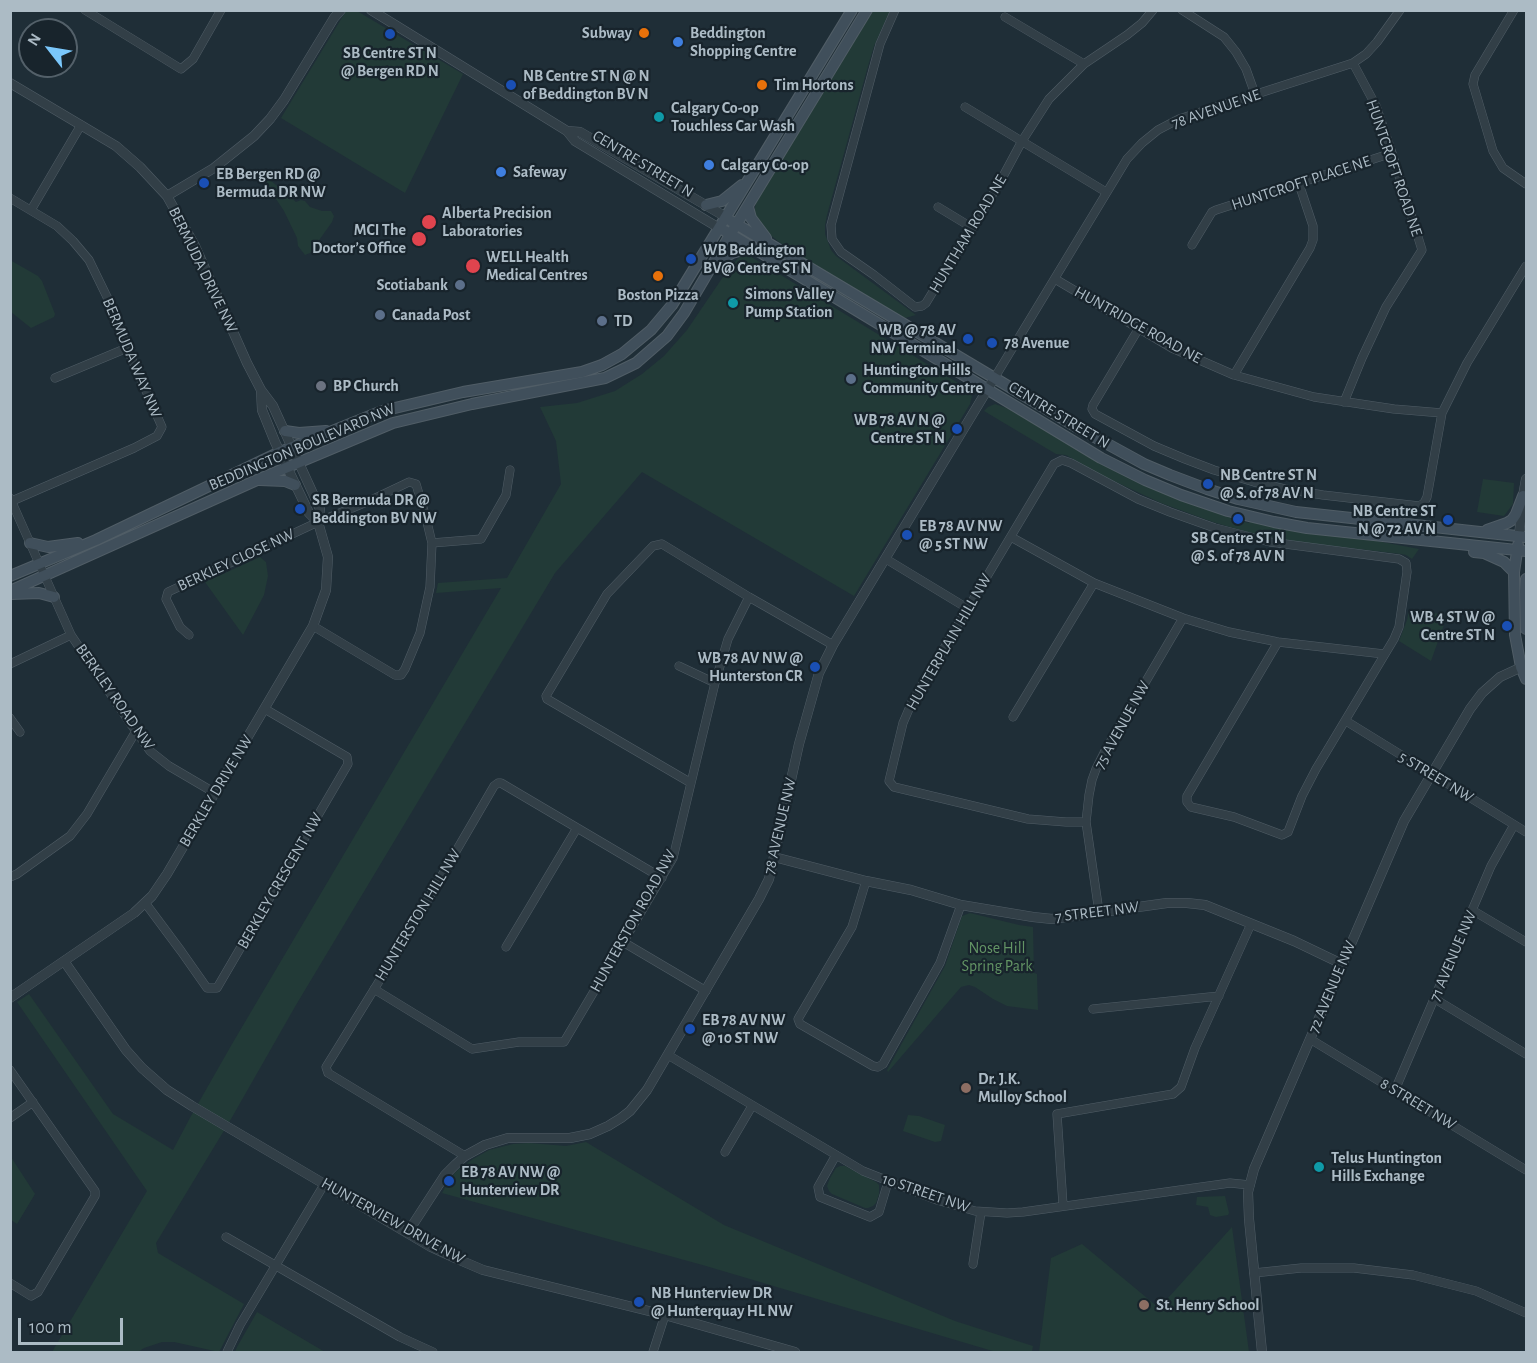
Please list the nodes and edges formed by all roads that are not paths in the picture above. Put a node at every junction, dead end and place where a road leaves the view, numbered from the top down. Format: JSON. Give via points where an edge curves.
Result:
{"nodes":[{"id":1,"x":85,"y":10,"type":"edge"},
{"id":2,"x":105,"y":10,"type":"edge"},
{"id":3,"x":221,"y":10,"type":"edge"},
{"id":4,"x":371,"y":10,"type":"edge"},
{"id":5,"x":852,"y":10,"type":"edge"},
{"id":6,"x":867,"y":10,"type":"edge"},
{"id":7,"x":895,"y":10,"type":"edge"},
{"id":8,"x":1153,"y":10,"type":"edge"},
{"id":9,"x":1182,"y":10,"type":"edge"},
{"id":10,"x":1400,"y":10,"type":"edge"},
{"id":11,"x":1514,"y":10,"type":"edge"},
{"id":12,"x":337,"y":13,"type":"edge"},
{"id":13,"x":1005,"y":17,"type":"dead end"},
{"id":14,"x":99,"y":19,"type":"junction"},
{"id":15,"x":1353,"y":63,"type":"junction"},
{"id":16,"x":1083,"y":64,"type":"junction"},
{"id":17,"x":10,"y":83,"type":"edge"},
{"id":18,"x":1255,"y":94,"type":"junction"},
{"id":19,"x":965,"y":107,"type":"dead end"},
{"id":20,"x":81,"y":125,"type":"junction"},
{"id":21,"x":567,"y":131,"type":"junction"},
{"id":22,"x":1022,"y":141,"type":"junction"},
{"id":23,"x":1392,"y":153,"type":"junction"},
{"id":24,"x":753,"y":174,"type":"junction"},
{"id":25,"x":1299,"y":184,"type":"junction"},
{"id":26,"x":1527,"y":184,"type":"edge"},
{"id":27,"x":1106,"y":192,"type":"junction"},
{"id":28,"x":167,"y":195,"type":"junction"},
{"id":29,"x":10,"y":198,"type":"edge"},
{"id":30,"x":706,"y":205,"type":"junction"},
{"id":31,"x":748,"y":207,"type":"junction"},
{"id":32,"x":938,"y":207,"type":"dead end"},
{"id":33,"x":31,"y":210,"type":"junction"},
{"id":34,"x":723,"y":222,"type":"junction"},
{"id":35,"x":737,"y":224,"type":"junction"},
{"id":36,"x":971,"y":227,"type":"junction"},
{"id":37,"x":730,"y":235,"type":"junction"},
{"id":38,"x":771,"y":245,"type":"junction"},
{"id":39,"x":1192,"y":245,"type":"dead end"},
{"id":40,"x":750,"y":248,"type":"junction"},
{"id":41,"x":712,"y":265,"type":"junction"},
{"id":42,"x":1527,"y":266,"type":"edge"},
{"id":43,"x":1055,"y":279,"type":"junction"},
{"id":44,"x":1523,"y":279,"type":"edge"},
{"id":45,"x":1139,"y":328,"type":"junction"},
{"id":46,"x":127,"y":348,"type":"junction"},
{"id":47,"x":1234,"y":375,"type":"junction"},
{"id":48,"x":995,"y":377,"type":"junction"},
{"id":49,"x":55,"y":378,"type":"dead end"},
{"id":50,"x":987,"y":389,"type":"junction"},
{"id":51,"x":261,"y":390,"type":"junction"},
{"id":52,"x":1344,"y":402,"type":"junction"},
{"id":53,"x":1442,"y":413,"type":"junction"},
{"id":54,"x":285,"y":431,"type":"junction"},
{"id":55,"x":332,"y":431,"type":"junction"},
{"id":56,"x":292,"y":447,"type":"junction"},
{"id":57,"x":280,"y":452,"type":"junction"},
{"id":58,"x":298,"y":462,"type":"junction"},
{"id":59,"x":287,"y":467,"type":"junction"},
{"id":60,"x":510,"y":470,"type":"dead end"},
{"id":61,"x":1527,"y":479,"type":"edge"},
{"id":62,"x":257,"y":480,"type":"junction"},
{"id":63,"x":295,"y":485,"type":"junction"},
{"id":64,"x":1523,"y":496,"type":"junction"},
{"id":65,"x":11,"y":500,"type":"edge"},
{"id":66,"x":318,"y":522,"type":"junction"},
{"id":67,"x":1483,"y":532,"type":"junction"},
{"id":68,"x":1011,"y":537,"type":"junction"},
{"id":69,"x":1523,"y":537,"type":"edge"},
{"id":70,"x":96,"y":540,"type":"junction"},
{"id":71,"x":1421,"y":541,"type":"junction"},
{"id":72,"x":30,"y":543,"type":"junction"},
{"id":73,"x":432,"y":543,"type":"junction"},
{"id":74,"x":1522,"y":551,"type":"edge"},
{"id":75,"x":886,"y":559,"type":"junction"},
{"id":76,"x":39,"y":563,"type":"junction"},
{"id":77,"x":1514,"y":572,"type":"junction"},
{"id":78,"x":10,"y":576,"type":"edge"},
{"id":79,"x":44,"y":576,"type":"junction"},
{"id":80,"x":1527,"y":579,"type":"edge"},
{"id":81,"x":1094,"y":583,"type":"junction"},
{"id":82,"x":1526,"y":590,"type":"edge"},
{"id":83,"x":10,"y":593,"type":"edge"},
{"id":84,"x":54,"y":597,"type":"junction"},
{"id":85,"x":749,"y":597,"type":"junction"},
{"id":86,"x":968,"y":608,"type":"junction"},
{"id":87,"x":1183,"y":618,"type":"junction"},
{"id":88,"x":313,"y":626,"type":"junction"},
{"id":89,"x":1527,"y":629,"type":"edge"},
{"id":90,"x":71,"y":635,"type":"junction"},
{"id":91,"x":189,"y":635,"type":"dead end"},
{"id":92,"x":1278,"y":642,"type":"junction"},
{"id":93,"x":833,"y":645,"type":"junction"},
{"id":94,"x":1384,"y":654,"type":"junction"},
{"id":95,"x":10,"y":664,"type":"edge"},
{"id":96,"x":679,"y":666,"type":"dead end"},
{"id":97,"x":1524,"y":666,"type":"edge"},
{"id":98,"x":1527,"y":679,"type":"edge"},
{"id":99,"x":715,"y":683,"type":"junction"},
{"id":100,"x":265,"y":709,"type":"junction"},
{"id":101,"x":1013,"y":717,"type":"dead end"},
{"id":102,"x":10,"y":718,"type":"edge"},
{"id":103,"x":1346,"y":721,"type":"junction"},
{"id":104,"x":136,"y":731,"type":"junction"},
{"id":105,"x":21,"y":732,"type":"dead end"},
{"id":106,"x":1431,"y":774,"type":"junction"},
{"id":107,"x":691,"y":783,"type":"junction"},
{"id":108,"x":215,"y":793,"type":"junction"},
{"id":109,"x":1086,"y":822,"type":"junction"},
{"id":110,"x":1514,"y":825,"type":"junction"},
{"id":111,"x":578,"y":828,"type":"junction"},
{"id":112,"x":1527,"y":832,"type":"edge"},
{"id":113,"x":774,"y":857,"type":"junction"},
{"id":114,"x":10,"y":877,"type":"edge"},
{"id":115,"x":662,"y":878,"type":"junction"},
{"id":116,"x":866,"y":881,"type":"junction"},
{"id":117,"x":146,"y":904,"type":"junction"},
{"id":118,"x":961,"y":905,"type":"junction"},
{"id":119,"x":1472,"y":910,"type":"junction"},
{"id":120,"x":1099,"y":912,"type":"junction"},
{"id":121,"x":1251,"y":924,"type":"junction"},
{"id":122,"x":623,"y":942,"type":"junction"},
{"id":123,"x":1527,"y":942,"type":"edge"},
{"id":124,"x":506,"y":947,"type":"dead end"},
{"id":125,"x":64,"y":961,"type":"junction"},
{"id":126,"x":1342,"y":964,"type":"junction"},
{"id":127,"x":374,"y":990,"type":"junction"},
{"id":128,"x":706,"y":991,"type":"junction"},
{"id":129,"x":1219,"y":996,"type":"junction"},
{"id":130,"x":10,"y":998,"type":"edge"},
{"id":131,"x":1435,"y":999,"type":"junction"},
{"id":132,"x":1093,"y":1009,"type":"dead end"},
{"id":133,"x":1310,"y":1039,"type":"junction"},
{"id":134,"x":1527,"y":1054,"type":"edge"},
{"id":135,"x":668,"y":1055,"type":"junction"},
{"id":136,"x":10,"y":1070,"type":"edge"},
{"id":137,"x":1395,"y":1090,"type":"junction"},
{"id":138,"x":33,"y":1102,"type":"junction"},
{"id":139,"x":752,"y":1106,"type":"junction"},
{"id":140,"x":10,"y":1118,"type":"edge"},
{"id":141,"x":725,"y":1152,"type":"dead end"},
{"id":142,"x":836,"y":1155,"type":"junction"},
{"id":143,"x":465,"y":1156,"type":"junction"},
{"id":144,"x":1527,"y":1170,"type":"edge"},
{"id":145,"x":888,"y":1182,"type":"junction"},
{"id":146,"x":325,"y":1183,"type":"junction"},
{"id":147,"x":1250,"y":1185,"type":"junction"},
{"id":148,"x":1063,"y":1205,"type":"junction"},
{"id":149,"x":981,"y":1212,"type":"junction"},
{"id":150,"x":408,"y":1232,"type":"junction"},
{"id":151,"x":226,"y":1237,"type":"dead end"},
{"id":152,"x":973,"y":1264,"type":"dead end"},
{"id":153,"x":276,"y":1265,"type":"junction"},
{"id":154,"x":1254,"y":1273,"type":"junction"},
{"id":155,"x":10,"y":1283,"type":"edge"},
{"id":156,"x":1527,"y":1313,"type":"edge"},
{"id":157,"x":665,"y":1315,"type":"junction"},
{"id":158,"x":227,"y":1353,"type":"edge"},
{"id":159,"x":433,"y":1353,"type":"edge"},
{"id":160,"x":653,"y":1353,"type":"edge"},
{"id":161,"x":795,"y":1353,"type":"edge"},
{"id":162,"x":1262,"y":1353,"type":"edge"}],
"edges":[{"from":1,"to":14,"type":"street"},
{"from":2,"to":14,"type":"street"},
{"from":3,"to":14,"type":"street","via":[[193,58],[181,69]]},
{"from":4,"to":21,"type":"street","name":"CENTRE STREET N"},
{"from":5,"to":24,"type":"main road","name":"BEDDINGTON BOULEVARD NW"},
{"from":6,"to":31,"type":"main road","name":"BEDDINGTON BOULEVARD NW"},
{"from":7,"to":36,"type":"street","name":"HUNTHAM ROAD NE","via":[[880,44],[831,225],[832,239],[840,252],[915,307],[926,303]]},
{"from":8,"to":16,"type":"street","name":"HUNTHAM ROAD NE","via":[[1127,35]]},
{"from":9,"to":18,"type":"street","via":[[1230,44],[1246,69]]},
{"from":10,"to":15,"type":"street","name":"78 AVENUE NE","via":[[1377,42]]},
{"from":11,"to":26,"type":"street","via":[[1473,84],[1493,150],[1503,168]]},
{"from":12,"to":28,"type":"street","via":[[270,119],[214,168]]},
{"from":13,"to":16,"type":"street"},
{"from":15,"to":18,"type":"street","name":"78 AVENUE NE"},
{"from":15,"to":23,"type":"street","name":"HUNTCROFT ROAD NE","via":[[1376,106]]},
{"from":16,"to":22,"type":"street","name":"HUNTHAM ROAD NE","via":[[1049,99]]},
{"from":17,"to":20,"type":"street","name":"BERMUDA DRIVE NW"},
{"from":18,"to":27,"type":"street","name":"78 AVENUE NE","via":[[1179,119],[1158,130],[1127,159]]},
{"from":19,"to":22,"type":"street"},
{"from":20,"to":28,"type":"street","name":"BERMUDA DRIVE NW","via":[[116,146]]},
{"from":20,"to":33,"type":"street"},
{"from":21,"to":30,"type":"street","name":"CENTRE STREET N","via":[[580,132]]},
{"from":21,"to":34,"type":"street","name":"CENTRE STREET N","via":[[575,141]]},
{"from":22,"to":27,"type":"street"},
{"from":22,"to":36,"type":"street","name":"HUNTHAM ROAD NE"},
{"from":23,"to":25,"type":"street","name":"HUNTCROFT PLACE NE"},
{"from":23,"to":52,"type":"street","name":"HUNTCROFT ROAD NE","via":[[1422,250],[1386,307]]},
{"from":24,"to":30,"type":"main road","via":[[728,197]]},
{"from":24,"to":34,"type":"main road","name":"BEDDINGTON BOULEVARD NW"},
{"from":25,"to":39,"type":"street","name":"HUNTCROFT PLACE NE","via":[[1212,212]]},
{"from":25,"to":47,"type":"street","via":[[1313,226],[1313,240]]},
{"from":27,"to":43,"type":"street","name":"78 AVENUE NE"},
{"from":28,"to":51,"type":"street","name":"BERMUDA DRIVE NW","via":[[195,246]]},
{"from":29,"to":33,"type":"street","name":"BERMUDA WAY NW"},
{"from":30,"to":34,"type":"street","name":"CENTRE STREET N"},
{"from":31,"to":35,"type":"main road","name":"BEDDINGTON BOULEVARD NW"},
{"from":31,"to":38,"type":"main road","via":[[751,218]]},
{"from":32,"to":36,"type":"street"},
{"from":33,"to":46,"type":"street","name":"BERMUDA WAY NW","via":[[57,226],[89,260]]},
{"from":34,"to":35,"type":"main road","name":"CENTRE STREET N"},
{"from":34,"to":37,"type":"main road","name":"CENTRE STREET N"},
{"from":34,"to":55,"type":"main road","name":"BEDDINGTON BOULEVARD NW","via":[[672,306],[651,330],[602,365],[382,411]]},
{"from":35,"to":37,"type":"main road","name":"BEDDINGTON BOULEVARD NW"},
{"from":35,"to":38,"type":"main road","name":"CENTRE STREET N"},
{"from":37,"to":40,"type":"main road","name":"CENTRE STREET N"},
{"from":37,"to":41,"type":"main road","name":"BEDDINGTON BOULEVARD NW"},
{"from":38,"to":48,"type":"main road","name":"CENTRE STREET N"},
{"from":40,"to":41,"type":"main road"},
{"from":40,"to":50,"type":"main road","name":"CENTRE STREET N"},
{"from":41,"to":58,"type":"main road","name":"BEDDINGTON BOULEVARD NW","via":[[667,336],[636,363],[605,378],[393,423]]},
{"from":42,"to":44,"type":"street"},
{"from":43,"to":45,"type":"street","name":"HUNTRIDGE ROAD NE"},
{"from":43,"to":48,"type":"street","name":"78 AVENUE NE"},
{"from":44,"to":53,"type":"street","via":[[1467,363]]},
{"from":45,"to":47,"type":"street","name":"HUNTRIDGE ROAD NE","via":[[1172,348]]},
{"from":45,"to":53,"type":"street","via":[[1093,405],[1093,412],[1164,450],[1254,482],[1419,506],[1426,496]]},
{"from":46,"to":49,"type":"street"},
{"from":46,"to":65,"type":"street","name":"BERMUDA WAY NW","via":[[162,427],[157,436]]},
{"from":47,"to":52,"type":"street","name":"HUNTRIDGE ROAD NE"},
{"from":48,"to":50,"type":"street","name":"78 AVENUE NW"},
{"from":48,"to":67,"type":"main road","name":"CENTRE STREET N","via":[[1144,464],[1207,489],[1296,512]]},
{"from":50,"to":71,"type":"main road","name":"CENTRE STREET N","via":[[1101,458],[1207,505],[1296,526]]},
{"from":50,"to":75,"type":"street","name":"78 AVENUE NW"},
{"from":51,"to":54,"type":"street","name":"BERMUDA DRIVE NW"},
{"from":51,"to":57,"type":"street","name":"BERMUDA DRIVE NW","via":[[262,410]]},
{"from":52,"to":53,"type":"street","name":"HUNTRIDGE ROAD NE"},
{"from":54,"to":55,"type":"main road"},
{"from":54,"to":56,"type":"street","name":"BERMUDA DRIVE NW"},
{"from":55,"to":56,"type":"main road","name":"BEDDINGTON BOULEVARD NW"},
{"from":56,"to":57,"type":"main road","name":"BEDDINGTON BOULEVARD NW"},
{"from":56,"to":58,"type":"street","name":"BERKLEY DRIVE NW"},
{"from":57,"to":59,"type":"street","name":"BERKLEY DRIVE NW"},
{"from":57,"to":70,"type":"main road","name":"BEDDINGTON BOULEVARD NW"},
{"from":58,"to":59,"type":"main road","name":"BEDDINGTON BOULEVARD NW"},
{"from":58,"to":66,"type":"street","name":"BERKLEY DRIVE NW","via":[[320,508]]},
{"from":59,"to":62,"type":"main road","name":"BEDDINGTON BOULEVARD NW"},
{"from":59,"to":63,"type":"street","name":"BERKLEY DRIVE NW"},
{"from":60,"to":73,"type":"street","via":[[506,495],[481,539]]},
{"from":61,"to":64,"type":"street"},
{"from":62,"to":63,"type":"main road"},
{"from":62,"to":79,"type":"main road","name":"BEDDINGTON BOULEVARD NW"},
{"from":63,"to":66,"type":"street","name":"BERKLEY DRIVE NW"},
{"from":64,"to":67,"type":"main road","via":[[1512,520]]},
{"from":64,"to":69,"type":"street"},
{"from":65,"to":72,"type":"street","name":"BERKLEY ROAD NW"},
{"from":66,"to":73,"type":"street","name":"BERKLEY CLOSE NW","via":[[409,482],[416,484]]},
{"from":66,"to":88,"type":"street","name":"BERKLEY DRIVE NW","via":[[328,573]]},
{"from":66,"to":91,"type":"street","name":"BERKLEY CLOSE NW","via":[[168,592],[166,599],[180,627]]},
{"from":67,"to":69,"type":"main road","name":"CENTRE STREET N"},
{"from":68,"to":81,"type":"street"},
{"from":68,"to":86,"type":"street","name":"HUNTERPLAIN HILL NW"},
{"from":68,"to":94,"type":"street","name":"HUNTERPLAIN HILL NW","via":[[1054,464],[1062,460],[1138,499],[1215,528],[1270,542],[1399,559],[1407,566],[1399,627]]},
{"from":69,"to":74,"type":"main road"},
{"from":70,"to":72,"type":"main road","via":[[48,547]]},
{"from":70,"to":76,"type":"main road","name":"BEDDINGTON BOULEVARD NW"},
{"from":71,"to":74,"type":"main road","name":"CENTRE STREET N"},
{"from":71,"to":77,"type":"main road","via":[[1434,547],[1493,556]]},
{"from":72,"to":76,"type":"street","name":"BERKLEY ROAD NW"},
{"from":73,"to":88,"type":"street","via":[[430,587],[420,633],[401,675]]},
{"from":74,"to":77,"type":"main road"},
{"from":75,"to":86,"type":"street"},
{"from":75,"to":93,"type":"street","name":"78 AVENUE NW"},
{"from":76,"to":78,"type":"main road","name":"BEDDINGTON BOULEVARD NW"},
{"from":76,"to":79,"type":"street","name":"BERKLEY ROAD NW"},
{"from":77,"to":97,"type":"main road","via":[[1515,635]]},
{"from":79,"to":83,"type":"main road","name":"BEDDINGTON BOULEVARD NW"},
{"from":79,"to":84,"type":"street","name":"BERKLEY ROAD NW"},
{"from":80,"to":82,"type":"main road"},
{"from":81,"to":87,"type":"street"},
{"from":81,"to":101,"type":"street"},
{"from":82,"to":89,"type":"main road"},
{"from":83,"to":84,"type":"main road"},
{"from":84,"to":90,"type":"street","name":"BERKLEY ROAD NW"},
{"from":85,"to":93,"type":"street"},
{"from":85,"to":99,"type":"street","name":"HUNTERSTON ROAD NW","via":[[728,639]]},
{"from":85,"to":107,"type":"street","via":[[662,544],[653,546],[606,594],[546,696]]},
{"from":86,"to":109,"type":"street","name":"HUNTERPLAIN HILL NW","via":[[912,702],[889,781],[894,787],[1028,819]]},
{"from":87,"to":92,"type":"street"},
{"from":87,"to":109,"type":"street","name":"75 AVENUE NW","via":[[1096,769]]},
{"from":88,"to":100,"type":"street","name":"BERKLEY DRIVE NW"},
{"from":90,"to":95,"type":"street"},
{"from":90,"to":104,"type":"street","name":"BERKLEY ROAD NW"},
{"from":92,"to":94,"type":"street"},
{"from":92,"to":103,"type":"street","via":[[1186,796],[1191,807],[1234,817],[1282,835],[1288,832],[1311,778]]},
{"from":93,"to":113,"type":"street","name":"78 AVENUE NW","via":[[819,673],[799,744]]},
{"from":94,"to":103,"type":"street"},
{"from":96,"to":99,"type":"street"},
{"from":97,"to":98,"type":"main road"},
{"from":97,"to":106,"type":"street","name":"72 AVENUE NW","via":[[1482,693]]},
{"from":99,"to":107,"type":"street","name":"HUNTERSTON ROAD NW"},
{"from":100,"to":108,"type":"street","name":"BERKLEY DRIVE NW"},
{"from":100,"to":117,"type":"street","name":"BERKLEY CRESCENT NW","via":[[347,757],[348,764],[217,988],[207,988]]},
{"from":102,"to":105,"type":"street"},
{"from":103,"to":106,"type":"street","name":"5 STREET NW"},
{"from":104,"to":108,"type":"street","name":"BERKLEY ROAD NW","via":[[156,756]]},
{"from":104,"to":114,"type":"street","via":[[75,830]]},
{"from":106,"to":110,"type":"street","name":"5 STREET NW"},
{"from":106,"to":126,"type":"street","name":"72 AVENUE NW","via":[[1404,821]]},
{"from":107,"to":115,"type":"street","name":"HUNTERSTON ROAD NW","via":[[673,858]]},
{"from":108,"to":117,"type":"street","name":"BERKLEY DRIVE NW"},
{"from":109,"to":120,"type":"street","name":"75 AVENUE NW"},
{"from":110,"to":112,"type":"street","name":"5 STREET NW"},
{"from":110,"to":119,"type":"street","name":"71 AVENUE NW"},
{"from":111,"to":115,"type":"street","name":"HUNTERSTON HILL NW"},
{"from":111,"to":124,"type":"street"},
{"from":111,"to":127,"type":"street","name":"HUNTERSTON HILL NW","via":[[501,783],[494,786]]},
{"from":113,"to":116,"type":"street","name":"7 STREET NW"},
{"from":113,"to":128,"type":"street","name":"78 AVENUE NW","via":[[769,879]]},
{"from":115,"to":122,"type":"street","name":"HUNTERSTON ROAD NW"},
{"from":116,"to":118,"type":"street","name":"7 STREET NW"},
{"from":116,"to":118,"type":"street","via":[[852,927],[798,1019],[800,1024],[873,1066],[883,1064],[940,963]]},
{"from":117,"to":125,"type":"street","name":"BERKLEY DRIVE NW"},
{"from":118,"to":120,"type":"street","name":"7 STREET NW","via":[[1052,919]]},
{"from":119,"to":123,"type":"street"},
{"from":119,"to":131,"type":"street","name":"71 AVENUE NW"},
{"from":120,"to":121,"type":"street","name":"7 STREET NW","via":[[1187,903],[1209,906]]},
{"from":121,"to":126,"type":"street","name":"7 STREET NW"},
{"from":121,"to":129,"type":"street"},
{"from":122,"to":127,"type":"street","name":"HUNTERSTON ROAD NW","via":[[564,1042],[519,1042],[472,1049]]},
{"from":122,"to":128,"type":"street"},
{"from":125,"to":130,"type":"street","name":"BERKLEY DRIVE NW"},
{"from":125,"to":146,"type":"street","name":"HUNTERVIEW DRIVE NW","via":[[142,1068],[192,1106]]},
{"from":126,"to":133,"type":"street","name":"72 AVENUE NW"},
{"from":127,"to":143,"type":"street","name":"HUNTERSTON HILL NW","via":[[326,1067],[328,1073]]},
{"from":128,"to":135,"type":"street","name":"78 AVENUE NW"},
{"from":129,"to":132,"type":"street"},
{"from":129,"to":148,"type":"street","via":[[1181,1087],[1173,1094],[1057,1114]]},
{"from":131,"to":134,"type":"street"},
{"from":131,"to":137,"type":"street","name":"71 AVENUE NW"},
{"from":133,"to":137,"type":"street","name":"8 STREET NW"},
{"from":133,"to":147,"type":"street","name":"72 AVENUE NW","via":[[1266,1138]]},
{"from":135,"to":139,"type":"street","name":"10 STREET NW"},
{"from":135,"to":143,"type":"street","name":"78 AVENUE NW","via":[[640,1101],[608,1126],[570,1138],[508,1138]]},
{"from":136,"to":138,"type":"street"},
{"from":137,"to":144,"type":"street","name":"8 STREET NW"},
{"from":138,"to":140,"type":"street"},
{"from":138,"to":155,"type":"street","via":[[95,1196],[38,1292],[31,1296]]},
{"from":139,"to":141,"type":"street"},
{"from":139,"to":142,"type":"street","name":"10 STREET NW"},
{"from":142,"to":145,"type":"street","name":"10 STREET NW"},
{"from":142,"to":145,"type":"street","via":[[818,1187],[820,1197],[870,1217],[879,1212]]},
{"from":143,"to":150,"type":"street","name":"78 AVENUE NW","via":[[445,1175]]},
{"from":145,"to":149,"type":"street","name":"10 STREET NW"},
{"from":146,"to":150,"type":"street","name":"HUNTERVIEW DRIVE NW"},
{"from":146,"to":153,"type":"street"},
{"from":147,"to":148,"type":"street","name":"10 STREET NW","via":[[1230,1183]]},
{"from":147,"to":154,"type":"street","name":"72 AVENUE NW"},
{"from":148,"to":149,"type":"street","name":"10 STREET NW","via":[[1007,1214]]},
{"from":149,"to":152,"type":"street"},
{"from":150,"to":157,"type":"street","name":"HUNTERVIEW DRIVE NW","via":[[483,1270]]},
{"from":151,"to":153,"type":"street"},
{"from":153,"to":158,"type":"street"},
{"from":153,"to":159,"type":"street"},
{"from":154,"to":156,"type":"street","via":[[1354,1268],[1413,1275],[1476,1291]]},
{"from":154,"to":162,"type":"street","name":"72 AVENUE NW"},
{"from":157,"to":160,"type":"street"},
{"from":157,"to":161,"type":"street","name":"HUNTERVIEW DRIVE NW"}]}
